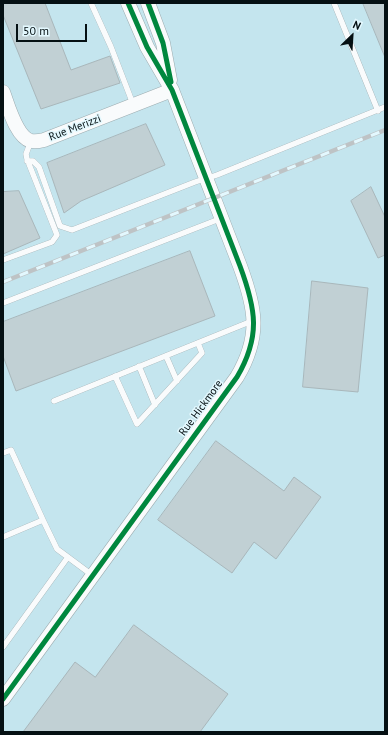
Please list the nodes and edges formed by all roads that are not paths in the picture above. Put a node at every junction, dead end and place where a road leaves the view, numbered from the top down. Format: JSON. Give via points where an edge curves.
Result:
{"nodes":[{"id":1,"x":91,"y":3,"type":"edge"},
{"id":2,"x":128,"y":3,"type":"edge"},
{"id":3,"x":148,"y":3,"type":"edge"},
{"id":4,"x":334,"y":3,"type":"edge"},
{"id":5,"x":172,"y":90,"type":"junction"},
{"id":6,"x":3,"y":92,"type":"edge"},
{"id":7,"x":133,"y":105,"type":"junction"},
{"id":8,"x":385,"y":107,"type":"edge"},
{"id":9,"x":378,"y":111,"type":"junction"},
{"id":10,"x":31,"y":141,"type":"junction"},
{"id":11,"x":27,"y":161,"type":"junction"},
{"id":12,"x":207,"y":178,"type":"junction"},
{"id":13,"x":222,"y":218,"type":"junction"},
{"id":14,"x":3,"y":260,"type":"edge"},
{"id":15,"x":3,"y":303,"type":"edge"},
{"id":16,"x":254,"y":320,"type":"junction"},
{"id":17,"x":198,"y":343,"type":"junction"},
{"id":18,"x":166,"y":356,"type":"junction"},
{"id":19,"x":139,"y":366,"type":"junction"},
{"id":20,"x":115,"y":376,"type":"junction"},
{"id":21,"x":178,"y":381,"type":"junction"},
{"id":22,"x":54,"y":401,"type":"dead end"},
{"id":23,"x":155,"y":405,"type":"junction"},
{"id":24,"x":3,"y":453,"type":"edge"},
{"id":25,"x":43,"y":520,"type":"junction"},
{"id":26,"x":3,"y":537,"type":"edge"},
{"id":27,"x":68,"y":557,"type":"junction"},
{"id":28,"x":92,"y":576,"type":"junction"},
{"id":29,"x":3,"y":647,"type":"edge"},
{"id":30,"x":3,"y":699,"type":"edge"}],
"edges":[{"from":1,"to":7,"type":"lane"},
{"from":2,"to":5,"type":"street","via":[[147,47]]},
{"from":3,"to":5,"type":"street","via":[[163,43]]},
{"from":4,"to":9,"type":"lane"},
{"from":5,"to":7,"type":"street","name":"Rue Merizzi"},
{"from":5,"to":12,"type":"street","name":"Rue Hickmore"},
{"from":6,"to":10,"type":"street","via":[[18,128],[25,138]]},
{"from":7,"to":10,"type":"street","name":"Rue Merizzi","via":[[44,140]]},
{"from":8,"to":9,"type":"lane"},
{"from":9,"to":12,"type":"lane"},
{"from":10,"to":11,"type":"lane","via":[[26,154]]},
{"from":11,"to":12,"type":"lane","via":[[33,160],[39,167],[60,226],[72,230]]},
{"from":11,"to":14,"type":"lane","via":[[57,235],[52,242]]},
{"from":12,"to":13,"type":"street","name":"Rue Hickmore"},
{"from":13,"to":15,"type":"lane"},
{"from":13,"to":16,"type":"street","name":"Rue Hickmore","via":[[250,294]]},
{"from":16,"to":17,"type":"lane"},
{"from":16,"to":28,"type":"street","name":"Rue Hickmore","via":[[250,350],[237,377]]},
{"from":17,"to":18,"type":"lane"},
{"from":17,"to":21,"type":"lane","via":[[202,353]]},
{"from":18,"to":19,"type":"lane"},
{"from":18,"to":21,"type":"lane"},
{"from":19,"to":20,"type":"lane"},
{"from":19,"to":23,"type":"lane"},
{"from":20,"to":22,"type":"lane"},
{"from":20,"to":23,"type":"lane","via":[[136,424]]},
{"from":21,"to":23,"type":"lane"},
{"from":24,"to":25,"type":"lane","via":[[12,450]]},
{"from":25,"to":26,"type":"lane"},
{"from":25,"to":27,"type":"lane","via":[[54,546]]},
{"from":27,"to":28,"type":"lane"},
{"from":27,"to":29,"type":"lane"},
{"from":28,"to":30,"type":"street","name":"Rue Hickmore"}]}
